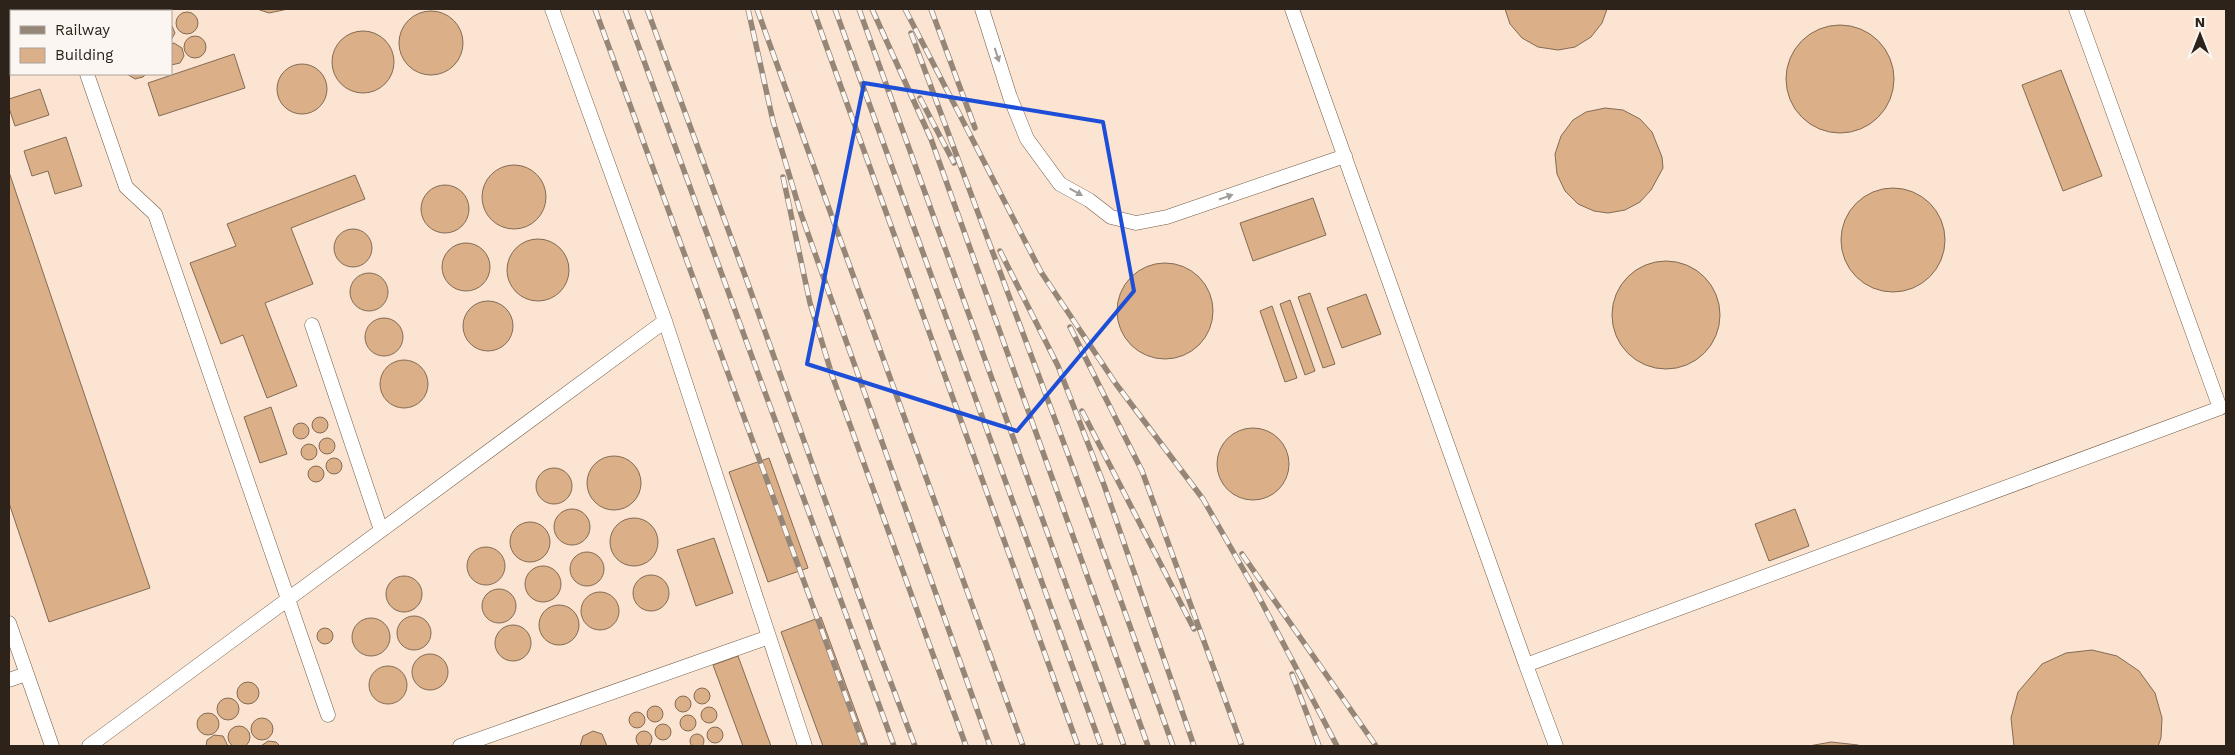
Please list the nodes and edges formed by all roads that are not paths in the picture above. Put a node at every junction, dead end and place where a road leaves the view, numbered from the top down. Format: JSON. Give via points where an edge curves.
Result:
{"nodes":[{"id":1,"x":552,"y":9,"type":"edge"},
{"id":2,"x":982,"y":9,"type":"edge"},
{"id":3,"x":1292,"y":9,"type":"edge"},
{"id":4,"x":2076,"y":9,"type":"edge"},
{"id":5,"x":87,"y":75,"type":"edge"},
{"id":6,"x":1345,"y":156,"type":"junction"},
{"id":7,"x":665,"y":321,"type":"junction"},
{"id":8,"x":312,"y":324,"type":"dead end"},
{"id":9,"x":2224,"y":411,"type":"edge"},
{"id":10,"x":382,"y":530,"type":"junction"},
{"id":11,"x":287,"y":600,"type":"junction"},
{"id":12,"x":9,"y":623,"type":"edge"},
{"id":13,"x":769,"y":637,"type":"junction"},
{"id":14,"x":1526,"y":665,"type":"junction"},
{"id":15,"x":26,"y":674,"type":"junction"},
{"id":16,"x":9,"y":680,"type":"edge"},
{"id":17,"x":328,"y":715,"type":"dead end"},
{"id":18,"x":52,"y":746,"type":"edge"},
{"id":19,"x":89,"y":746,"type":"edge"},
{"id":20,"x":460,"y":746,"type":"edge"},
{"id":21,"x":805,"y":746,"type":"edge"},
{"id":22,"x":1556,"y":746,"type":"edge"}],
"edges":[{"from":1,"to":7,"type":"lane"},
{"from":2,"to":6,"type":"lane","one_way":true,"via":[[1010,98],[1027,139],[1060,184],[1111,217],[1136,223],[1166,217]]},
{"from":3,"to":6,"type":"lane"},
{"from":4,"to":9,"type":"lane"},
{"from":5,"to":11,"type":"lane","via":[[126,188],[155,214]]},
{"from":6,"to":14,"type":"lane"},
{"from":7,"to":10,"type":"lane"},
{"from":7,"to":13,"type":"lane"},
{"from":8,"to":10,"type":"lane"},
{"from":9,"to":14,"type":"lane"},
{"from":10,"to":11,"type":"lane"},
{"from":11,"to":17,"type":"lane"},
{"from":11,"to":19,"type":"lane"},
{"from":12,"to":15,"type":"lane"},
{"from":13,"to":20,"type":"lane"},
{"from":13,"to":21,"type":"lane"},
{"from":14,"to":22,"type":"lane"},
{"from":15,"to":16,"type":"lane"},
{"from":15,"to":18,"type":"lane"}]}
